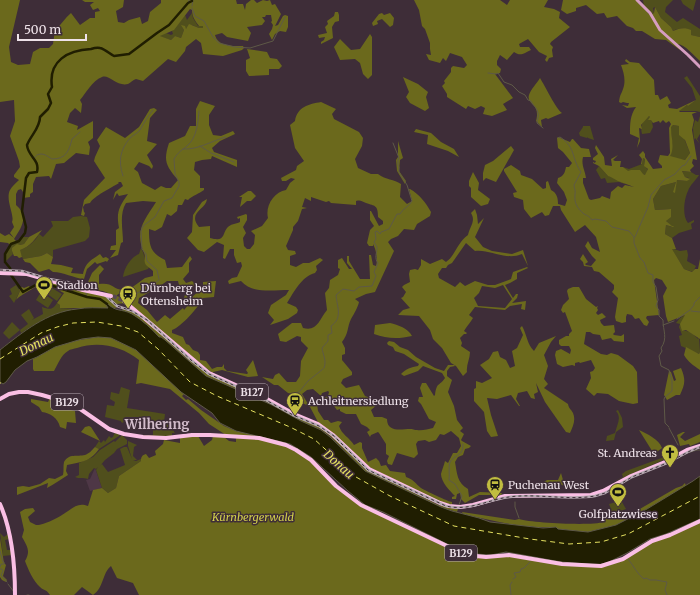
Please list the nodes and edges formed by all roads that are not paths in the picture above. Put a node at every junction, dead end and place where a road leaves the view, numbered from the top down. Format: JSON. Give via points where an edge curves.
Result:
{"nodes":[{"id":1,"x":637,"y":0,"type":"edge"},
{"id":2,"x":700,"y":67,"type":"edge"},
{"id":3,"x":0,"y":273,"type":"edge"},
{"id":4,"x":112,"y":296,"type":"tunnel mouth"},
{"id":5,"x":126,"y":303,"type":"tunnel mouth"},
{"id":6,"x":0,"y":399,"type":"edge"},
{"id":7,"x":700,"y":445,"type":"edge"},
{"id":8,"x":0,"y":504,"type":"edge"},
{"id":9,"x":700,"y":521,"type":"edge"},
{"id":10,"x":14,"y":595,"type":"edge"}],
"edges":[{"from":1,"to":2,"type":"main road","via":[[650,13],[660,30]]},
{"from":3,"to":4,"type":"main road","bridge":true,"via":[[27,274]]},
{"from":5,"to":7,"type":"main road","number":"B127","via":[[209,373],[318,424],[373,471],[449,506],[459,507],[505,496],[590,495],[604,491]]},
{"from":6,"to":9,"type":"main road","number":"B129","via":[[19,392],[42,395],[73,404],[109,429],[124,434],[166,438],[195,435],[258,438],[286,445],[296,450],[361,505],[469,556],[509,555],[562,564],[601,566],[623,559],[652,541]]},
{"from":8,"to":10,"type":"main road","via":[[13,554]]}]}
